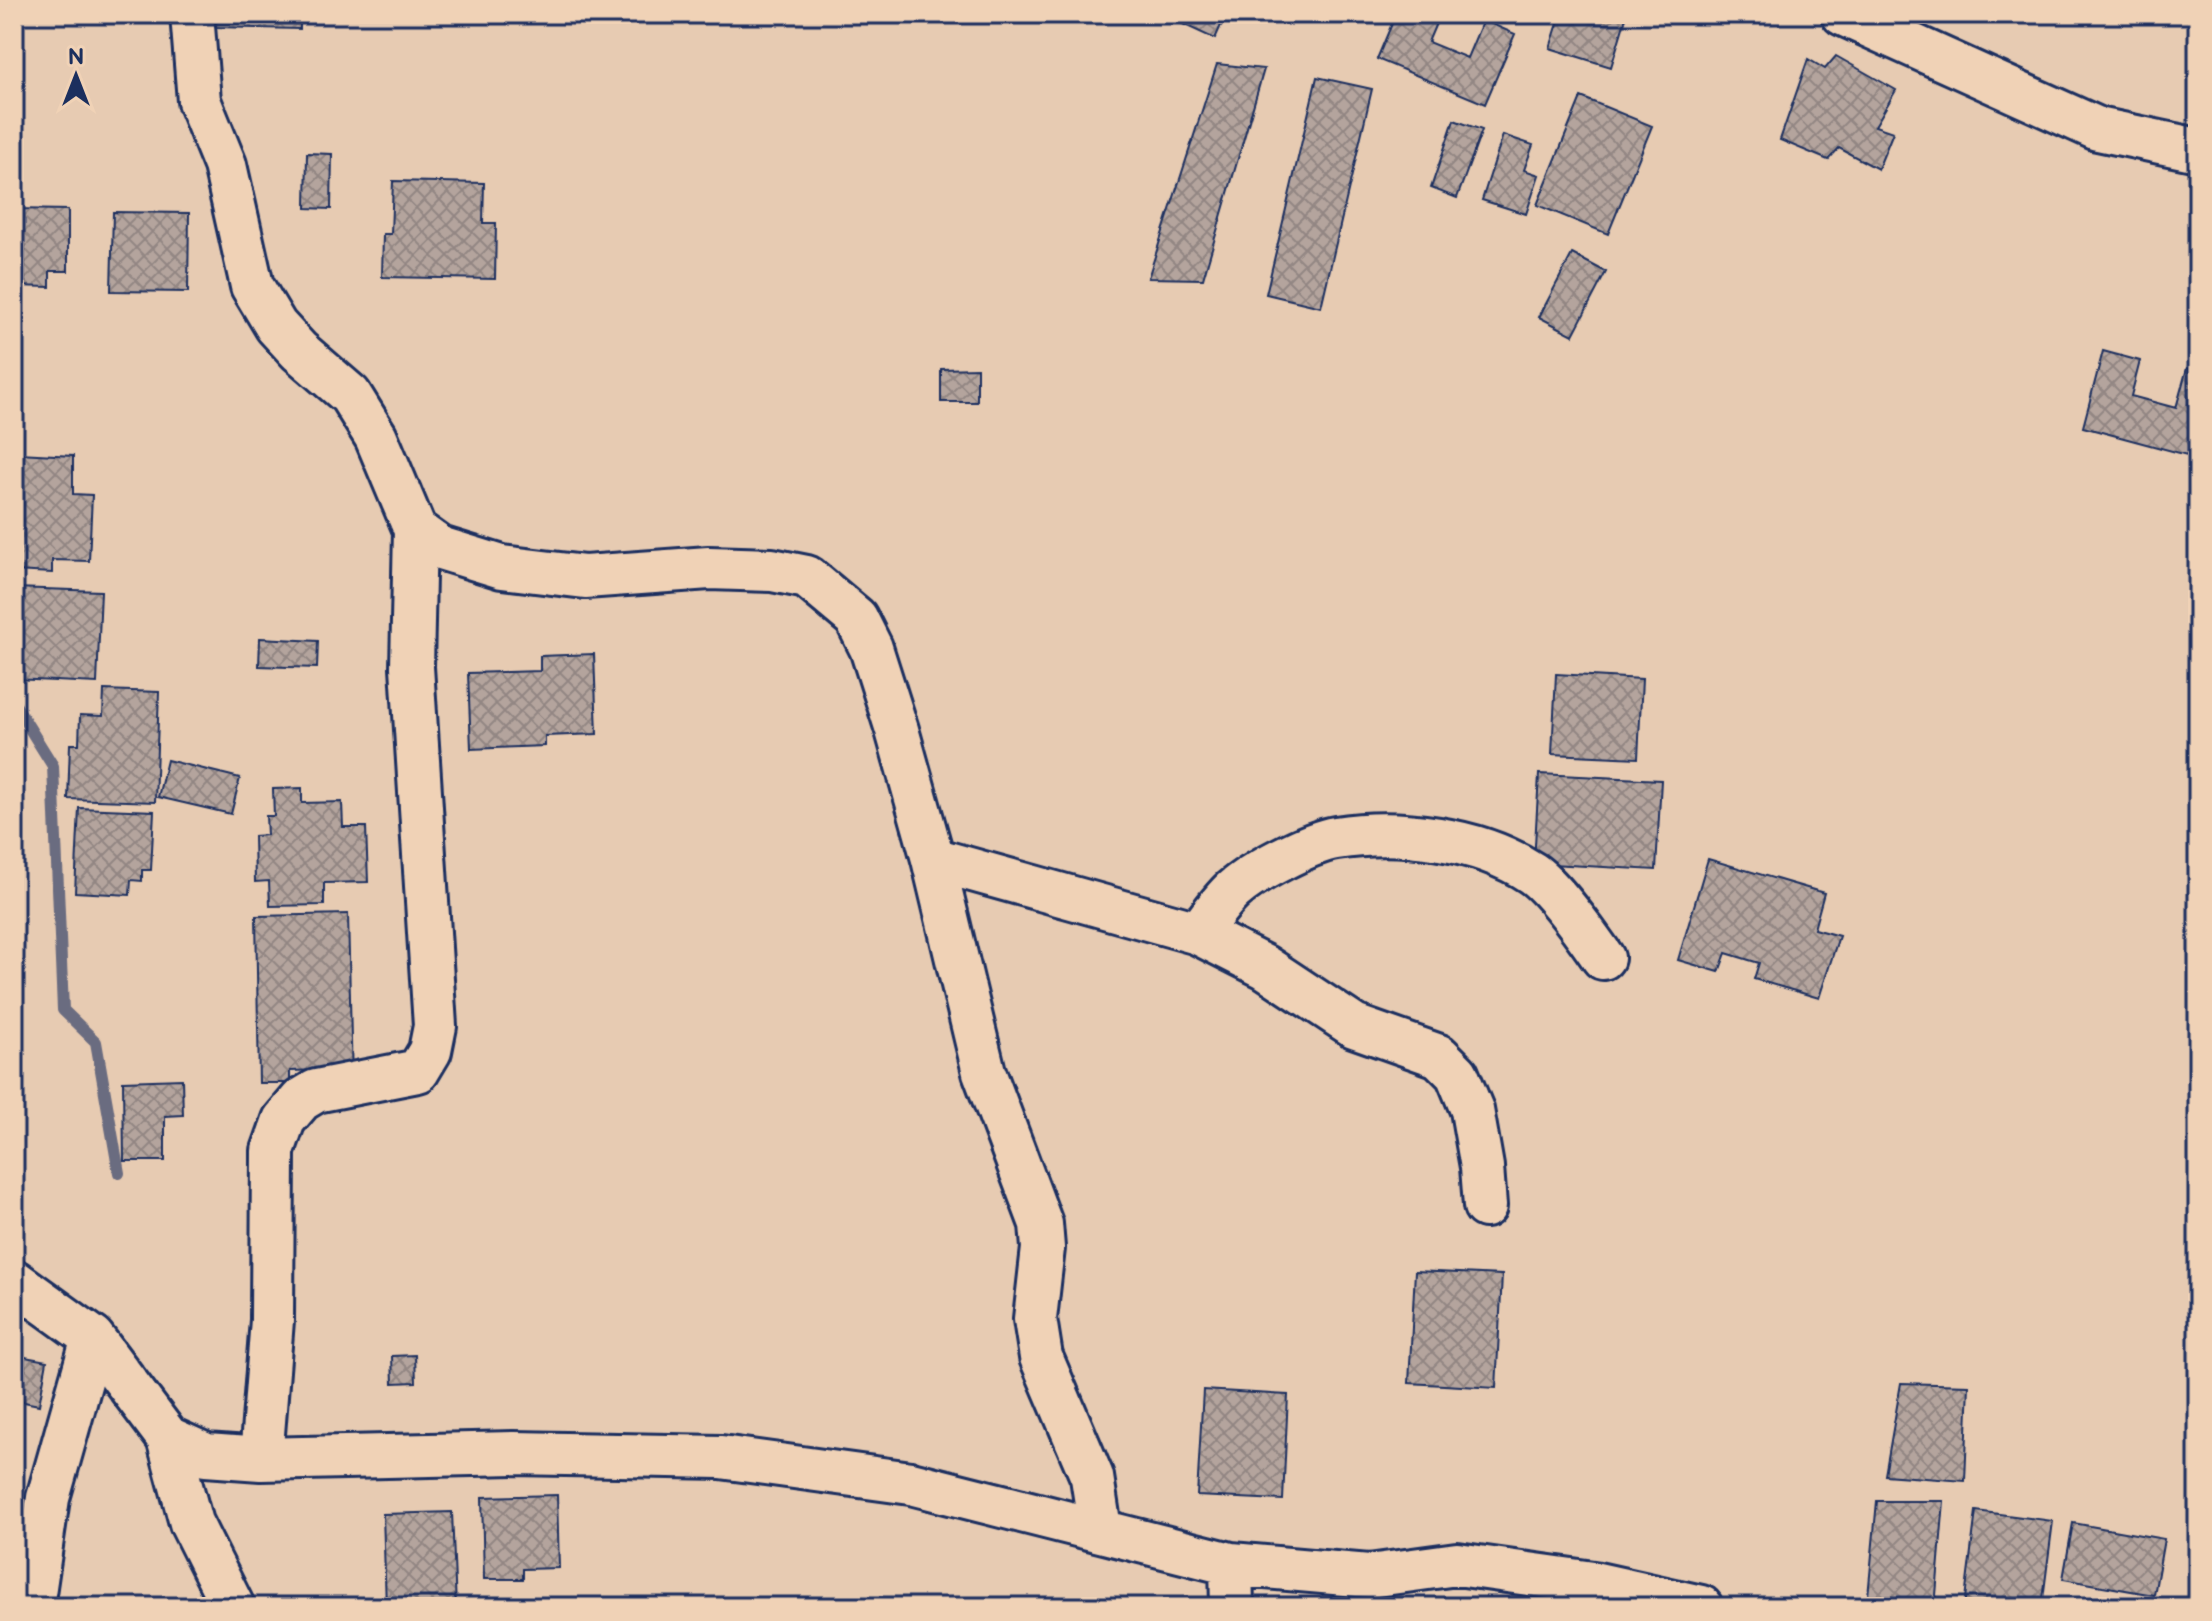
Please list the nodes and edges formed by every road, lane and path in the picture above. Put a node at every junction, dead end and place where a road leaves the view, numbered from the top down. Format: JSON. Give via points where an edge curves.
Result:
{"nodes":[{"id":1,"x":192,"y":14,"type":"edge"},
{"id":2,"x":1843,"y":14,"type":"edge"},
{"id":3,"x":2198,"y":150,"type":"edge"},
{"id":4,"x":415,"y":530,"type":"junction"},
{"id":5,"x":933,"y":859,"type":"junction"},
{"id":6,"x":1198,"y":933,"type":"junction"},
{"id":7,"x":1603,"y":958,"type":"dead end"},
{"id":8,"x":1485,"y":1206,"type":"dead end"},
{"id":9,"x":14,"y":1281,"type":"edge"},
{"id":10,"x":93,"y":1338,"type":"junction"},
{"id":11,"x":168,"y":1438,"type":"junction"},
{"id":12,"x":261,"y":1459,"type":"junction"},
{"id":13,"x":1100,"y":1529,"type":"junction"},
{"id":14,"x":1231,"y":1564,"type":"junction"},
{"id":15,"x":32,"y":1607,"type":"edge"},
{"id":16,"x":233,"y":1607,"type":"edge"},
{"id":17,"x":1232,"y":1607,"type":"edge"},
{"id":18,"x":1701,"y":1607,"type":"edge"}],
"edges":[{"from":1,"to":4,"type":"street","via":[[199,101],[225,165],[252,286],[276,326],[350,395],[376,437]]},
{"from":2,"to":3,"type":"street","via":[[2098,129]]},
{"from":4,"to":5,"type":"street","via":[[440,548],[502,567],[557,574],[585,577],[709,568],[807,577],[856,618],[871,648]]},
{"from":4,"to":12,"type":"street","via":[[412,667],[435,1026],[430,1051],[418,1071],[316,1091],[284,1120],[273,1151],[272,1320]]},
{"from":5,"to":6,"type":"street"},
{"from":5,"to":13,"type":"street","via":[[984,1072],[1041,1224],[1035,1319],[1041,1357],[1092,1477]]},
{"from":6,"to":7,"type":"street","via":[[1233,890],[1333,838],[1421,837],[1483,850],[1534,874]]},
{"from":6,"to":8,"type":"street","via":[[1265,967],[1354,1026],[1439,1056],[1457,1074],[1472,1110]]},
{"from":9,"to":10,"type":"street"},
{"from":10,"to":11,"type":"street"},
{"from":10,"to":15,"type":"street","via":[[48,1498]]},
{"from":11,"to":12,"type":"street","via":[[206,1455]]},
{"from":11,"to":16,"type":"street","via":[[191,1523]]},
{"from":12,"to":13,"type":"street","via":[[514,1453],[721,1457],[911,1483]]},
{"from":13,"to":14,"type":"street"},
{"from":14,"to":17,"type":"street"},
{"from":14,"to":18,"type":"street","via":[[1369,1576],[1457,1564],[1593,1583]]}]}
